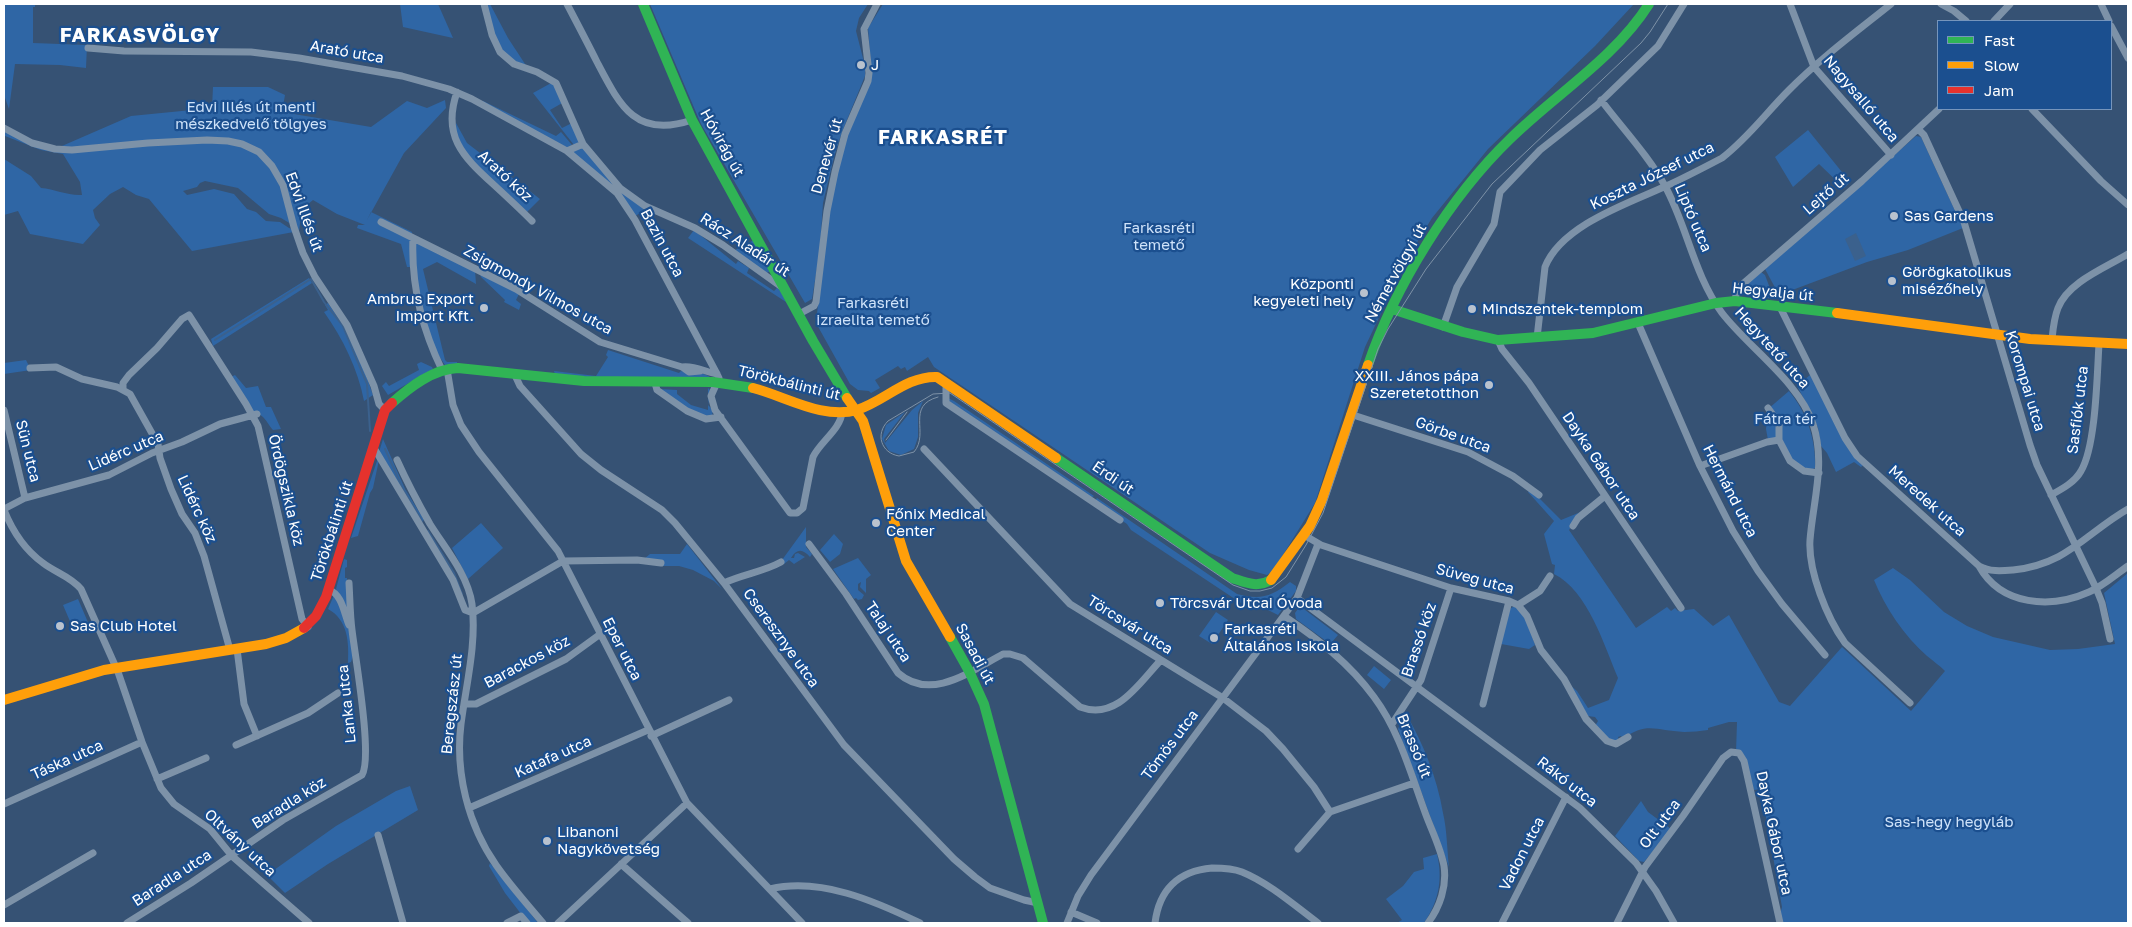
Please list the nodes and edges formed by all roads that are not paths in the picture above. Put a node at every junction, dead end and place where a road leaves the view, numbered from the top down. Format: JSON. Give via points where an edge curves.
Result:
{"nodes":[{"id":1,"x":484,"y":4,"type":"edge"},
{"id":2,"x":567,"y":4,"type":"edge"},
{"id":3,"x":643,"y":4,"type":"edge"},
{"id":4,"x":878,"y":4,"type":"edge"},
{"id":5,"x":1648,"y":4,"type":"edge"},
{"id":6,"x":1684,"y":4,"type":"edge"},
{"id":7,"x":1790,"y":4,"type":"edge"},
{"id":8,"x":1892,"y":4,"type":"edge"},
{"id":9,"x":1941,"y":4,"type":"edge"},
{"id":10,"x":2010,"y":4,"type":"edge"},
{"id":11,"x":2101,"y":4,"type":"edge"},
{"id":12,"x":1965,"y":20,"type":"edge"},
{"id":13,"x":1995,"y":20,"type":"edge"},
{"id":14,"x":2109,"y":20,"type":"edge"},
{"id":15,"x":2112,"y":28,"type":"edge"},
{"id":16,"x":88,"y":48,"type":"dead end"},
{"id":17,"x":2128,"y":58,"type":"edge"},
{"id":18,"x":1814,"y":67,"type":"junction"},
{"id":19,"x":457,"y":92,"type":"junction"},
{"id":20,"x":1601,"y":100,"type":"junction"},
{"id":21,"x":1938,"y":110,"type":"edge"},
{"id":22,"x":2033,"y":110,"type":"edge"},
{"id":23,"x":692,"y":120,"type":"junction"},
{"id":24,"x":4,"y":128,"type":"edge"},
{"id":25,"x":1918,"y":129,"type":"junction"},
{"id":26,"x":583,"y":144,"type":"junction"},
{"id":27,"x":567,"y":151,"type":"junction"},
{"id":28,"x":1891,"y":155,"type":"junction"},
{"id":29,"x":1665,"y":187,"type":"junction"},
{"id":30,"x":2128,"y":205,"type":"edge"},
{"id":31,"x":532,"y":221,"type":"dead end"},
{"id":32,"x":381,"y":222,"type":"dead end"},
{"id":33,"x":413,"y":238,"type":"junction"},
{"id":34,"x":2128,"y":254,"type":"edge"},
{"id":35,"x":786,"y":290,"type":"junction"},
{"id":36,"x":1735,"y":300,"type":"junction"},
{"id":37,"x":1716,"y":303,"type":"junction"},
{"id":38,"x":1780,"y":307,"type":"junction"},
{"id":39,"x":1392,"y":309,"type":"junction"},
{"id":40,"x":799,"y":314,"type":"junction"},
{"id":41,"x":1638,"y":323,"type":"junction"},
{"id":42,"x":1443,"y":327,"type":"junction"},
{"id":43,"x":1997,"y":334,"type":"junction"},
{"id":44,"x":1536,"y":338,"type":"junction"},
{"id":45,"x":2052,"y":339,"type":"junction"},
{"id":46,"x":1498,"y":340,"type":"junction"},
{"id":47,"x":2099,"y":344,"type":"junction"},
{"id":48,"x":2128,"y":344,"type":"edge"},
{"id":49,"x":442,"y":367,"type":"junction"},
{"id":50,"x":30,"y":368,"type":"dead end"},
{"id":51,"x":514,"y":373,"type":"junction"},
{"id":52,"x":714,"y":374,"type":"junction"},
{"id":53,"x":654,"y":383,"type":"junction"},
{"id":54,"x":947,"y":385,"type":"junction"},
{"id":55,"x":123,"y":389,"type":"junction"},
{"id":56,"x":1768,"y":408,"type":"dead end"},
{"id":57,"x":4,"y":410,"type":"edge"},
{"id":58,"x":385,"y":410,"type":"junction"},
{"id":59,"x":855,"y":410,"type":"junction"},
{"id":60,"x":842,"y":412,"type":"junction"},
{"id":61,"x":254,"y":414,"type":"junction"},
{"id":62,"x":1350,"y":414,"type":"junction"},
{"id":63,"x":721,"y":417,"type":"junction"},
{"id":64,"x":1779,"y":440,"type":"junction"},
{"id":65,"x":374,"y":448,"type":"junction"},
{"id":66,"x":924,"y":449,"type":"dead end"},
{"id":67,"x":158,"y":450,"type":"junction"},
{"id":68,"x":396,"y":460,"type":"dead end"},
{"id":69,"x":1700,"y":466,"type":"junction"},
{"id":70,"x":1819,"y":473,"type":"junction"},
{"id":71,"x":1539,"y":495,"type":"dead end"},
{"id":72,"x":2051,"y":495,"type":"junction"},
{"id":73,"x":1605,"y":496,"type":"junction"},
{"id":74,"x":25,"y":498,"type":"junction"},
{"id":75,"x":4,"y":509,"type":"edge"},
{"id":76,"x":2128,"y":509,"type":"edge"},
{"id":77,"x":1120,"y":520,"type":"dead end"},
{"id":78,"x":430,"y":523,"type":"junction"},
{"id":79,"x":1573,"y":526,"type":"dead end"},
{"id":80,"x":421,"y":528,"type":"junction"},
{"id":81,"x":1304,"y":535,"type":"junction"},
{"id":82,"x":809,"y":544,"type":"dead end"},
{"id":83,"x":1318,"y":544,"type":"junction"},
{"id":84,"x":2076,"y":547,"type":"junction"},
{"id":85,"x":562,"y":561,"type":"junction"},
{"id":86,"x":780,"y":562,"type":"dead end"},
{"id":87,"x":661,"y":563,"type":"dead end"},
{"id":88,"x":1979,"y":566,"type":"junction"},
{"id":89,"x":2128,"y":566,"type":"edge"},
{"id":90,"x":1550,"y":576,"type":"dead end"},
{"id":91,"x":724,"y":583,"type":"junction"},
{"id":92,"x":1266,"y":583,"type":"joint"},
{"id":93,"x":349,"y":584,"type":"dead end"},
{"id":94,"x":1451,"y":588,"type":"junction"},
{"id":95,"x":2096,"y":588,"type":"junction"},
{"id":96,"x":329,"y":590,"type":"junction"},
{"id":97,"x":1298,"y":598,"type":"junction"},
{"id":98,"x":1509,"y":601,"type":"junction"},
{"id":99,"x":1518,"y":605,"type":"junction"},
{"id":100,"x":1681,"y":608,"type":"dead end"},
{"id":101,"x":473,"y":613,"type":"junction"},
{"id":102,"x":1284,"y":616,"type":"junction"},
{"id":103,"x":308,"y":627,"type":"junction"},
{"id":104,"x":352,"y":629,"type":"junction"},
{"id":105,"x":599,"y":635,"type":"junction"},
{"id":106,"x":2110,"y":639,"type":"dead end"},
{"id":107,"x":234,"y":649,"type":"junction"},
{"id":108,"x":1825,"y":655,"type":"dead end"},
{"id":109,"x":1161,"y":660,"type":"junction"},
{"id":110,"x":116,"y":667,"type":"junction"},
{"id":111,"x":969,"y":671,"type":"junction"},
{"id":112,"x":1418,"y":686,"type":"junction"},
{"id":113,"x":338,"y":693,"type":"dead end"},
{"id":114,"x":1223,"y":698,"type":"junction"},
{"id":115,"x":4,"y":700,"type":"edge"},
{"id":116,"x":729,"y":700,"type":"dead end"},
{"id":117,"x":1910,"y":703,"type":"dead end"},
{"id":118,"x":464,"y":704,"type":"junction"},
{"id":119,"x":1483,"y":704,"type":"dead end"},
{"id":120,"x":1392,"y":724,"type":"junction"},
{"id":121,"x":649,"y":733,"type":"junction"},
{"id":122,"x":257,"y":736,"type":"junction"},
{"id":123,"x":1628,"y":737,"type":"dead end"},
{"id":124,"x":142,"y":742,"type":"junction"},
{"id":125,"x":236,"y":745,"type":"dead end"},
{"id":126,"x":1736,"y":752,"type":"joint"},
{"id":127,"x":206,"y":758,"type":"dead end"},
{"id":128,"x":362,"y":775,"type":"joint"},
{"id":129,"x":157,"y":779,"type":"junction"},
{"id":130,"x":1414,"y":783,"type":"junction"},
{"id":131,"x":1566,"y":797,"type":"junction"},
{"id":132,"x":687,"y":803,"type":"junction"},
{"id":133,"x":4,"y":804,"type":"edge"},
{"id":134,"x":469,"y":808,"type":"junction"},
{"id":135,"x":1330,"y":812,"type":"junction"},
{"id":136,"x":378,"y":835,"type":"dead end"},
{"id":137,"x":1298,"y":850,"type":"dead end"},
{"id":138,"x":93,"y":853,"type":"dead end"},
{"id":139,"x":232,"y":856,"type":"junction"},
{"id":140,"x":621,"y":864,"type":"junction"},
{"id":141,"x":1642,"y":872,"type":"junction"},
{"id":142,"x":770,"y":889,"type":"junction"},
{"id":143,"x":1038,"y":903,"type":"junction"},
{"id":144,"x":4,"y":905,"type":"edge"},
{"id":145,"x":1071,"y":912,"type":"junction"},
{"id":146,"x":127,"y":923,"type":"edge"},
{"id":147,"x":308,"y":923,"type":"edge"},
{"id":148,"x":403,"y":923,"type":"edge"},
{"id":149,"x":507,"y":923,"type":"edge"},
{"id":150,"x":527,"y":923,"type":"edge"},
{"id":151,"x":543,"y":923,"type":"edge"},
{"id":152,"x":558,"y":923,"type":"edge"},
{"id":153,"x":688,"y":923,"type":"edge"},
{"id":154,"x":802,"y":923,"type":"edge"},
{"id":155,"x":917,"y":923,"type":"edge"},
{"id":156,"x":1043,"y":923,"type":"edge"},
{"id":157,"x":1066,"y":923,"type":"edge"},
{"id":158,"x":1096,"y":923,"type":"edge"},
{"id":159,"x":1155,"y":923,"type":"edge"},
{"id":160,"x":1318,"y":923,"type":"edge"},
{"id":161,"x":1428,"y":923,"type":"edge"},
{"id":162,"x":1502,"y":923,"type":"edge"},
{"id":163,"x":1617,"y":923,"type":"edge"},
{"id":164,"x":1674,"y":923,"type":"edge"},
{"id":165,"x":1780,"y":923,"type":"edge"}],
"edges":[{"from":1,"to":26,"type":"street","name":"Rácz Aladár út","via":[[500,52],[514,64],[556,83]]},
{"from":2,"to":23,"type":"street","via":[[614,96],[628,112],[658,126]]},
{"from":3,"to":23,"type":"street","name":"Hóvirág út"},
{"from":4,"to":40,"type":"street","name":"Denevér út","via":[[864,29],[868,81],[843,141],[829,198],[816,302]]},
{"from":5,"to":39,"type":"street","name":"Németvölgyi út","via":[[1639,20],[1614,47],[1510,139],[1477,175],[1423,249]]},
{"from":6,"to":20,"type":"street","via":[[1658,46]]},
{"from":7,"to":18,"type":"street","name":"Nagysalló utca"},
{"from":8,"to":18,"type":"street","name":"Koszta József utca","via":[[1838,44]]},
{"from":9,"to":12,"type":"street"},
{"from":10,"to":13,"type":"street"},
{"from":11,"to":14,"type":"street"},
{"from":15,"to":17,"type":"street"},
{"from":16,"to":19,"type":"street","name":"Arató utca","via":[[252,52],[384,72]]},
{"from":18,"to":28,"type":"street","name":"Nagysalló utca"},
{"from":18,"to":29,"type":"street","name":"Koszta József utca","via":[[1789,90],[1740,146]]},
{"from":19,"to":27,"type":"street","name":"Arató utca"},
{"from":19,"to":31,"type":"street","name":"Arató köz","via":[[451,118],[460,150]]},
{"from":20,"to":29,"type":"street","name":"Liptó utca"},
{"from":20,"to":42,"type":"street","via":[[1540,150],[1500,192],[1496,217],[1457,288]]},
{"from":21,"to":25,"type":"street","name":"Lejtő út"},
{"from":22,"to":30,"type":"street"},
{"from":23,"to":35,"type":"street","name":"Hóvirág út"},
{"from":24,"to":58,"type":"street","name":"Edvi Illés út","via":[[32,143],[55,149],[207,140],[242,144],[259,152],[283,185],[304,253],[347,325],[379,404]]},
{"from":25,"to":28,"type":"street","name":"Lejtő út"},
{"from":25,"to":43,"type":"street","name":"Korompai utca","via":[[1924,135],[1964,222]]},
{"from":26,"to":27,"type":"street"},
{"from":26,"to":35,"type":"street","name":"Rácz Aladár út","via":[[609,177],[640,202],[706,235]]},
{"from":27,"to":52,"type":"street","name":"Bazin utca","via":[[616,193],[635,220]]},
{"from":28,"to":36,"type":"street","name":"Lejtő út","via":[[1737,289]]},
{"from":29,"to":37,"type":"street","name":"Liptó utca"},
{"from":29,"to":44,"type":"street","name":"Koszta József utca","via":[[1596,218],[1553,253],[1543,278]]},
{"from":32,"to":33,"type":"street","name":"Zsigmondy Vilmos utca"},
{"from":33,"to":49,"type":"street","via":[[416,288],[427,335]]},
{"from":33,"to":52,"type":"street","name":"Zsigmondy Vilmos utca","via":[[520,291],[600,342]]},
{"from":34,"to":45,"type":"street","via":[[2068,291],[2057,311]]},
{"from":35,"to":40,"type":"street","name":"Rácz Aladár út"},
{"from":36,"to":37,"type":"street","name":"Hegyalja út"},
{"from":36,"to":38,"type":"street","name":"Hegyalja út"},
{"from":37,"to":41,"type":"street","name":"Hegyalja út"},
{"from":37,"to":70,"type":"street","name":"Hegytető utca","via":[[1804,406],[1816,437]]},
{"from":38,"to":43,"type":"street","name":"Hegyalja út"},
{"from":38,"to":88,"type":"street","name":"Meredek utca","via":[[1858,456]]},
{"from":39,"to":42,"type":"street","name":"Hegyalja út"},
{"from":39,"to":62,"type":"street","name":"Németvölgyi út","via":[[1371,353]]},
{"from":40,"to":59,"type":"street","name":"Rácz Aladár út"},
{"from":41,"to":44,"type":"street","name":"Hegyalja út","via":[[1593,333]]},
{"from":41,"to":69,"type":"street","name":"Hermánd utca"},
{"from":42,"to":46,"type":"street","name":"Hegyalja út"},
{"from":43,"to":45,"type":"street","name":"Hegyalja út"},
{"from":43,"to":72,"type":"street","name":"Korompai utca","via":[[2030,445]]},
{"from":44,"to":46,"type":"street","name":"Hegyalja út"},
{"from":45,"to":47,"type":"street","name":"Hegyalja út"},
{"from":46,"to":73,"type":"street","name":"Dayka Gábor utca"},
{"from":47,"to":48,"type":"street","name":"Hegyalja út"},
{"from":47,"to":72,"type":"street","name":"Sasfiók utca","via":[[2092,433],[2086,461],[2078,476]]},
{"from":49,"to":51,"type":"street","name":"Törökbálinti út"},
{"from":49,"to":58,"type":"street","via":[[393,400]]},
{"from":49,"to":85,"type":"street","name":"Eper utca","via":[[461,425]]},
{"from":50,"to":55,"type":"street","via":[[56,367],[82,379]]},
{"from":51,"to":53,"type":"street","name":"Törökbálinti út","via":[[593,382]]},
{"from":51,"to":91,"type":"street","name":"Cseresznye utca","via":[[520,386],[581,454],[666,513]]},
{"from":52,"to":53,"type":"street","name":"Törökbálinti út"},
{"from":52,"to":60,"type":"street","name":"Törökbálinti út","via":[[736,384]]},
{"from":52,"to":63,"type":"street","via":[[711,400]]},
{"from":53,"to":63,"type":"street","via":[[657,390],[692,413],[710,420]]},
{"from":54,"to":59,"type":"street","name":"Törökbálinti út","via":[[937,377],[923,377],[878,402]]},
{"from":54,"to":77,"type":"street","name":"Érdi út","via":[[946,403]]},
{"from":54,"to":92,"type":"street","name":"Érdi út","via":[[1232,578],[1246,585]]},
{"from":55,"to":61,"type":"street","name":"Ördögszikla köz","via":[[129,375],[189,315]]},
{"from":55,"to":67,"type":"street","name":"Lidérc köz","via":[[143,414]]},
{"from":56,"to":64,"type":"street","via":[[1779,423]]},
{"from":57,"to":74,"type":"street","name":"Sün utca"},
{"from":58,"to":65,"type":"street","name":"Törökbálinti út"},
{"from":59,"to":60,"type":"street","name":"Törökbálinti út"},
{"from":59,"to":111,"type":"street","name":"Sasadi út","via":[[863,421],[906,561]]},
{"from":60,"to":63,"type":"street","via":[[841,420],[813,457],[805,501],[797,513],[785,509]]},
{"from":61,"to":67,"type":"street","name":"Lidérc utca","via":[[220,424]]},
{"from":61,"to":103,"type":"street","name":"Ördögszikla köz","via":[[302,620]]},
{"from":62,"to":71,"type":"street","name":"Görbe utca","via":[[1468,452],[1513,476]]},
{"from":62,"to":81,"type":"street","name":"Németvölgyi út","via":[[1317,513]]},
{"from":64,"to":69,"type":"street"},
{"from":64,"to":70,"type":"street","via":[[1790,461],[1804,472]]},
{"from":65,"to":80,"type":"street"},
{"from":65,"to":96,"type":"street","name":"Törökbálinti út"},
{"from":66,"to":109,"type":"street","name":"Törcsvár utca","via":[[1070,604]]},
{"from":67,"to":74,"type":"street","name":"Lidérc utca","via":[[97,479]]},
{"from":67,"to":107,"type":"street","name":"Lidérc köz","via":[[171,489],[204,556]]},
{"from":68,"to":78,"type":"street","name":"Beregszász út"},
{"from":69,"to":108,"type":"street","name":"Hermánd utca","via":[[1733,531],[1758,571]]},
{"from":70,"to":117,"type":"street","name":"Hegytető utca","via":[[1810,542],[1825,606],[1845,643]]},
{"from":72,"to":84,"type":"street","name":"Korompai utca"},
{"from":73,"to":79,"type":"street"},
{"from":73,"to":100,"type":"street","name":"Dayka Gábor utca"},
{"from":74,"to":75,"type":"street","name":"Lidérc utca"},
{"from":75,"to":110,"type":"street","name":"Oltvány utca","via":[[10,524],[32,553],[81,589]]},
{"from":76,"to":84,"type":"street"},
{"from":78,"to":80,"type":"street"},
{"from":78,"to":101,"type":"street","name":"Beregszász út","via":[[464,579]]},
{"from":80,"to":101,"type":"street","via":[[453,580],[465,610]]},
{"from":81,"to":83,"type":"street","name":"Süveg utca"},
{"from":81,"to":92,"type":"street","name":"Németvölgyi út","via":[[1276,576]]},
{"from":82,"to":111,"type":"street","name":"Talaj utca","via":[[890,663],[904,678],[930,686]]},
{"from":83,"to":94,"type":"street","name":"Süveg utca"},
{"from":83,"to":97,"type":"street"},
{"from":84,"to":88,"type":"street","via":[[2052,560],[2022,569],[1997,571]]},
{"from":84,"to":95,"type":"street","name":"Korompai utca"},
{"from":85,"to":87,"type":"street","via":[[638,560]]},
{"from":85,"to":101,"type":"street"},
{"from":85,"to":105,"type":"street","name":"Eper utca"},
{"from":86,"to":91,"type":"street","via":[[761,572]]},
{"from":88,"to":95,"type":"street","name":"Meredek utca","via":[[1997,588],[2029,601],[2064,599]]},
{"from":89,"to":95,"type":"street","name":"Meredek utca"},
{"from":90,"to":99,"type":"street","via":[[1540,591]]},
{"from":91,"to":143,"type":"street","name":"Cseresznye utca","via":[[844,745],[954,859],[990,888]]},
{"from":93,"to":104,"type":"street","name":"Lanka utca"},
{"from":94,"to":98,"type":"street","name":"Süveg utca"},
{"from":94,"to":112,"type":"street","name":"Brassó köz"},
{"from":95,"to":106,"type":"street","name":"Korompai utca"},
{"from":96,"to":103,"type":"street","name":"Törökbálinti út"},
{"from":96,"to":104,"type":"street","name":"Lanka utca","via":[[335,592]]},
{"from":97,"to":102,"type":"street","name":"Tömös utca"},
{"from":97,"to":112,"type":"street"},
{"from":98,"to":99,"type":"street","name":"Süveg utca"},
{"from":98,"to":119,"type":"street"},
{"from":99,"to":123,"type":"street","name":"Süveg utca","via":[[1527,616],[1541,650],[1564,678],[1588,722],[1607,741],[1616,744]]},
{"from":101,"to":118,"type":"street","name":"Beregszász út"},
{"from":102,"to":114,"type":"street","name":"Tömös utca"},
{"from":102,"to":120,"type":"street","name":"Brassó út","via":[[1338,658],[1360,680]]},
{"from":103,"to":107,"type":"street","name":"Törökbálinti út","via":[[278,642]]},
{"from":104,"to":128,"type":"street","name":"Lanka utca","via":[[366,740]]},
{"from":105,"to":118,"type":"street","name":"Barackos köz","via":[[566,659],[476,704]]},
{"from":105,"to":121,"type":"street","name":"Eper utca"},
{"from":107,"to":110,"type":"street","name":"Törökbálinti út"},
{"from":107,"to":122,"type":"street","name":"Lidérc köz","via":[[244,704]]},
{"from":109,"to":111,"type":"street","name":"Talaj utca","via":[[1120,703],[1097,711],[1074,703],[1017,655],[1003,654]]},
{"from":109,"to":114,"type":"street","name":"Törcsvár utca"},
{"from":110,"to":115,"type":"street","name":"Törökbálinti út"},
{"from":110,"to":124,"type":"street","name":"Oltvány utca"},
{"from":111,"to":143,"type":"street","name":"Sasadi út","via":[[994,737]]},
{"from":112,"to":120,"type":"street","name":"Brassó köz"},
{"from":112,"to":131,"type":"street","name":"Rákó utca"},
{"from":113,"to":122,"type":"street","via":[[308,713]]},
{"from":114,"to":135,"type":"street","name":"Törcsvár utca","via":[[1275,740]]},
{"from":114,"to":145,"type":"street","name":"Tömös utca","via":[[1091,875]]},
{"from":116,"to":121,"type":"street","name":"Katafa utca"},
{"from":118,"to":134,"type":"street","name":"Beregszász út","via":[[459,748]]},
{"from":120,"to":130,"type":"street","name":"Brassó út"},
{"from":121,"to":132,"type":"street","name":"Eper utca"},
{"from":121,"to":134,"type":"street","name":"Katafa utca"},
{"from":122,"to":125,"type":"street"},
{"from":124,"to":129,"type":"street","name":"Oltvány utca"},
{"from":124,"to":133,"type":"street","name":"Táska utca"},
{"from":126,"to":141,"type":"street","name":"Olt utca","via":[[1723,758]]},
{"from":126,"to":165,"type":"street","name":"Dayka Gábor utca","via":[[1744,761]]},
{"from":127,"to":129,"type":"street"},
{"from":128,"to":139,"type":"street","name":"Baradla köz","via":[[282,820]]},
{"from":129,"to":139,"type":"street","name":"Oltvány utca","via":[[174,804],[210,829]]},
{"from":130,"to":135,"type":"street"},
{"from":130,"to":161,"type":"street","name":"Brassó út","via":[[1444,866],[1442,894]]},
{"from":131,"to":141,"type":"street","name":"Rákó utca","via":[[1595,821]]},
{"from":131,"to":162,"type":"street","name":"Vadon utca"},
{"from":132,"to":140,"type":"street"},
{"from":132,"to":142,"type":"street","name":"Eper utca"},
{"from":134,"to":151,"type":"street","name":"Beregszász út","via":[[495,864]]},
{"from":135,"to":137,"type":"street"},
{"from":136,"to":148,"type":"street"},
{"from":138,"to":144,"type":"street"},
{"from":139,"to":146,"type":"street","name":"Baradla utca"},
{"from":139,"to":147,"type":"street","name":"Oltvány utca"},
{"from":140,"to":152,"type":"street"},
{"from":140,"to":153,"type":"street"},
{"from":141,"to":163,"type":"street","name":"Olt utca"},
{"from":141,"to":164,"type":"street","name":"Rákó utca"},
{"from":142,"to":154,"type":"street","name":"Eper utca"},
{"from":142,"to":155,"type":"street","via":[[806,887],[839,892],[874,902]]},
{"from":143,"to":156,"type":"street","name":"Sasadi út"},
{"from":145,"to":157,"type":"street"},
{"from":145,"to":158,"type":"street"},
{"from":149,"to":150,"type":"street","via":[[521,916]]},
{"from":159,"to":160,"type":"street","via":[[1160,900],[1171,883],[1194,871],[1223,868],[1240,871],[1255,879]]}]}
